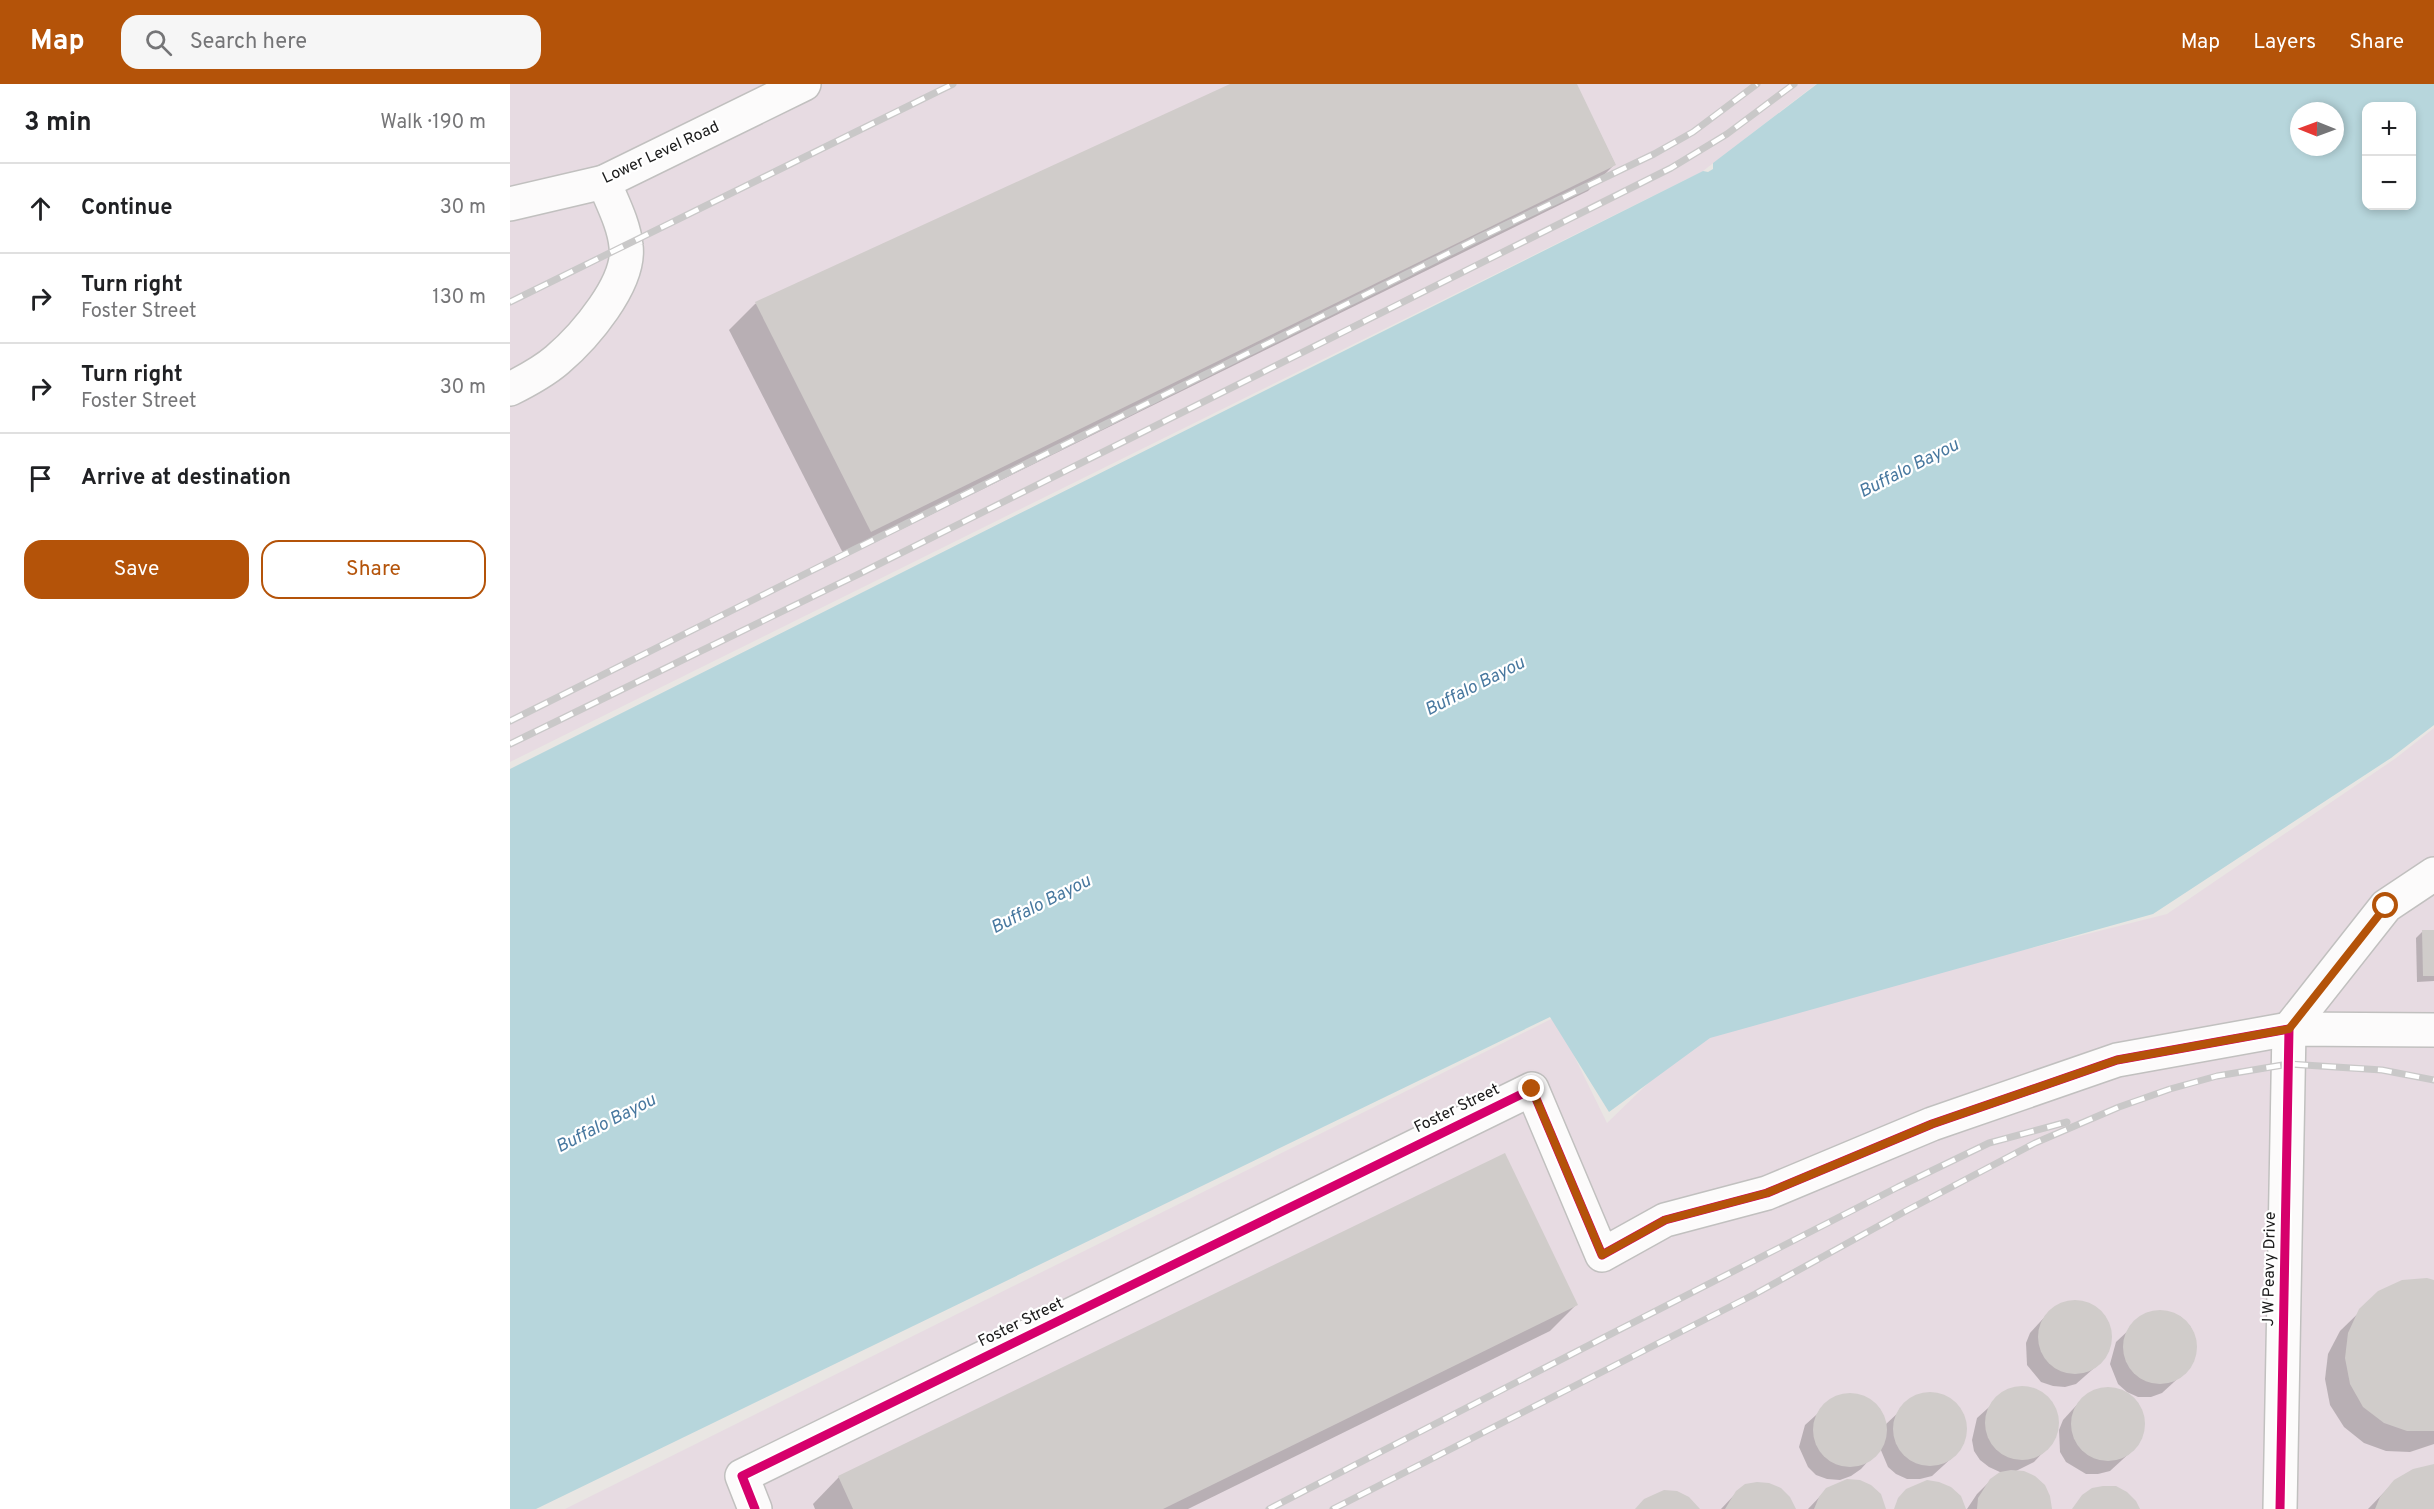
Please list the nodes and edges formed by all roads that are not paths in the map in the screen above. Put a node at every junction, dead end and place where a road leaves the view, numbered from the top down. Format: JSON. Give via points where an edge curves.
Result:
{"nodes":[{"id":1,"x":804,"y":84,"type":"edge"},
{"id":2,"x":603,"y":182,"type":"junction"},
{"id":3,"x":511,"y":203,"type":"edge"},
{"id":4,"x":510,"y":388,"type":"edge"},
{"id":5,"x":2434,"y":874,"type":"edge"},
{"id":6,"x":2289,"y":1029,"type":"junction"},
{"id":7,"x":2434,"y":1030,"type":"edge"},
{"id":8,"x":755,"y":1509,"type":"edge"},
{"id":9,"x":2280,"y":1509,"type":"edge"}],
"edges":[{"from":1,"to":2,"type":"street","name":"Lower Level Road"},
{"from":2,"to":3,"type":"street","name":"Lower Level Road"},
{"from":2,"to":4,"type":"street","via":[[626,246],[621,281],[583,334],[556,361]]},
{"from":5,"to":6,"type":"street","via":[[2386,906]]},
{"from":6,"to":7,"type":"street"},
{"from":6,"to":8,"type":"street","name":"Foster Street","via":[[2117,1060],[1932,1124],[1767,1193],[1665,1220],[1602,1255],[1532,1089],[742,1476]]},
{"from":6,"to":9,"type":"street","name":"J W Peavy Drive"}]}
